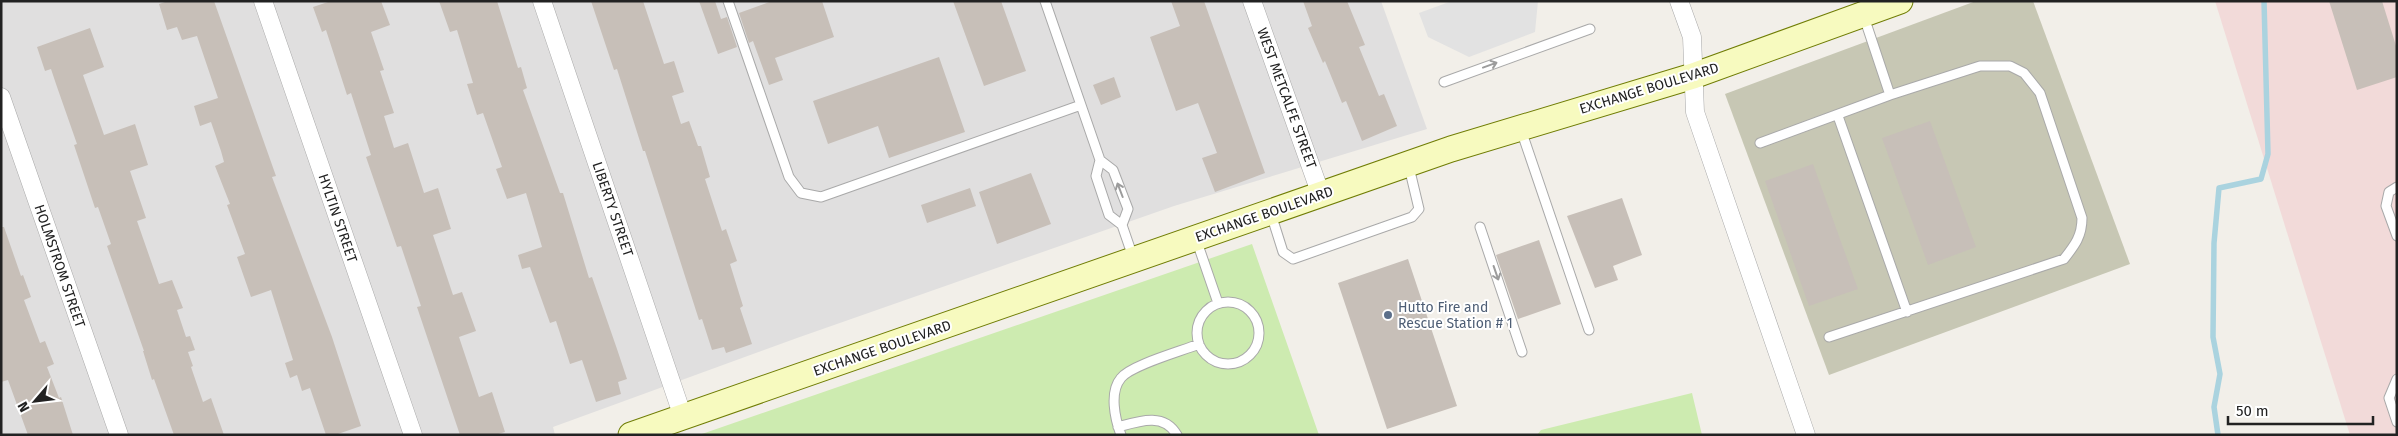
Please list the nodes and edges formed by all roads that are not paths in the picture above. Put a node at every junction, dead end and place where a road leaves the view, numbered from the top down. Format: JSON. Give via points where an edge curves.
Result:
{"nodes":[{"id":1,"x":263,"y":1,"type":"edge"},
{"id":2,"x":542,"y":1,"type":"edge"},
{"id":3,"x":728,"y":1,"type":"edge"},
{"id":4,"x":1045,"y":1,"type":"edge"},
{"id":5,"x":1252,"y":1,"type":"edge"},
{"id":6,"x":1679,"y":1,"type":"edge"},
{"id":7,"x":1900,"y":1,"type":"edge"},
{"id":8,"x":1863,"y":14,"type":"junction"},
{"id":9,"x":1590,"y":29,"type":"dead end"},
{"id":10,"x":1693,"y":76,"type":"junction"},
{"id":11,"x":1444,"y":82,"type":"dead end"},
{"id":12,"x":1890,"y":95,"type":"junction"},
{"id":13,"x":1,"y":97,"type":"edge"},
{"id":14,"x":1081,"y":106,"type":"junction"},
{"id":15,"x":1838,"y":116,"type":"junction"},
{"id":16,"x":1520,"y":128,"type":"junction"},
{"id":17,"x":1760,"y":143,"type":"dead end"},
{"id":18,"x":1100,"y":160,"type":"junction"},
{"id":19,"x":1408,"y":164,"type":"junction"},
{"id":20,"x":2397,"y":187,"type":"edge"},
{"id":21,"x":1321,"y":195,"type":"junction"},
{"id":22,"x":1271,"y":212,"type":"junction"},
{"id":23,"x":1122,"y":225,"type":"junction"},
{"id":24,"x":1480,"y":227,"type":"dead end"},
{"id":25,"x":2397,"y":236,"type":"edge"},
{"id":26,"x":1196,"y":238,"type":"junction"},
{"id":27,"x":1134,"y":260,"type":"junction"},
{"id":28,"x":1218,"y":303,"type":"junction"},
{"id":29,"x":1907,"y":312,"type":"junction"},
{"id":30,"x":1589,"y":330,"type":"dead end"},
{"id":31,"x":1829,"y":338,"type":"dead end"},
{"id":32,"x":1199,"y":344,"type":"junction"},
{"id":33,"x":1522,"y":352,"type":"dead end"},
{"id":34,"x":2397,"y":379,"type":"edge"},
{"id":35,"x":2393,"y":396,"type":"edge"},
{"id":36,"x":684,"y":417,"type":"junction"},
{"id":37,"x":2397,"y":422,"type":"edge"},
{"id":38,"x":1119,"y":431,"type":"edge"},
{"id":39,"x":119,"y":435,"type":"edge"},
{"id":40,"x":413,"y":435,"type":"edge"},
{"id":41,"x":631,"y":435,"type":"edge"},
{"id":42,"x":1177,"y":435,"type":"edge"},
{"id":43,"x":1806,"y":435,"type":"edge"}],
"edges":[{"from":1,"to":40,"type":"street","name":"HYLTIN STREET"},
{"from":2,"to":36,"type":"street","name":"LIBERTY STREET"},
{"from":3,"to":14,"type":"lane","via":[[789,176],[801,193],[821,197]]},
{"from":4,"to":14,"type":"lane"},
{"from":5,"to":21,"type":"street","name":"WEST METCALFE STREET"},
{"from":6,"to":10,"type":"street","via":[[1692,37]]},
{"from":7,"to":8,"type":"street","name":"EXCHANGE BOULEVARD"},
{"from":8,"to":10,"type":"street","name":"EXCHANGE BOULEVARD"},
{"from":8,"to":12,"type":"lane"},
{"from":11,"to":9,"type":"lane","one_way":true},
{"from":10,"to":16,"type":"street","name":"EXCHANGE BOULEVARD"},
{"from":10,"to":43,"type":"street","via":[[1695,112]]},
{"from":12,"to":15,"type":"lane"},
{"from":12,"to":29,"type":"lane","via":[[1980,66],[2010,66],[2024,74],[2040,93],[2082,218],[2078,242],[2064,259]]},
{"from":13,"to":39,"type":"street","name":"HOLMSTROM STREET"},
{"from":14,"to":18,"type":"lane"},
{"from":15,"to":17,"type":"lane"},
{"from":15,"to":29,"type":"lane"},
{"from":16,"to":19,"type":"street","name":"EXCHANGE BOULEVARD"},
{"from":16,"to":30,"type":"lane"},
{"from":18,"to":23,"type":"lane","via":[[1096,176],[1109,215]]},
{"from":23,"to":18,"type":"lane","one_way":true,"via":[[1128,209],[1113,170]]},
{"from":19,"to":21,"type":"street","name":"EXCHANGE BOULEVARD"},
{"from":19,"to":22,"type":"lane","via":[[1419,209],[1412,217],[1293,259],[1283,252]]},
{"from":20,"to":25,"type":"lane","via":[[2389,192],[2386,206]]},
{"from":21,"to":22,"type":"street","name":"EXCHANGE BOULEVARD"},
{"from":22,"to":26,"type":"street","name":"EXCHANGE BOULEVARD"},
{"from":23,"to":27,"type":"lane"},
{"from":24,"to":33,"type":"lane","one_way":true},
{"from":26,"to":27,"type":"street","name":"EXCHANGE BOULEVARD"},
{"from":26,"to":28,"type":"lane"},
{"from":27,"to":36,"type":"street","name":"EXCHANGE BOULEVARD"},
{"from":28,"to":32,"type":"lane","via":[[1202,315],[1197,334]]},
{"from":28,"to":32,"type":"lane","via":[[1239,304],[1254,317],[1258,326],[1256,346],[1242,360],[1222,363],[1205,353]]},
{"from":29,"to":31,"type":"lane"},
{"from":32,"to":38,"type":"lane","via":[[1133,369],[1120,378],[1114,397]]},
{"from":34,"to":35,"type":"lane"},
{"from":35,"to":37,"type":"lane"},
{"from":36,"to":41,"type":"street","name":"EXCHANGE BOULEVARD"},
{"from":38,"to":42,"type":"lane","via":[[1145,419],[1158,420],[1174,429]]}]}
